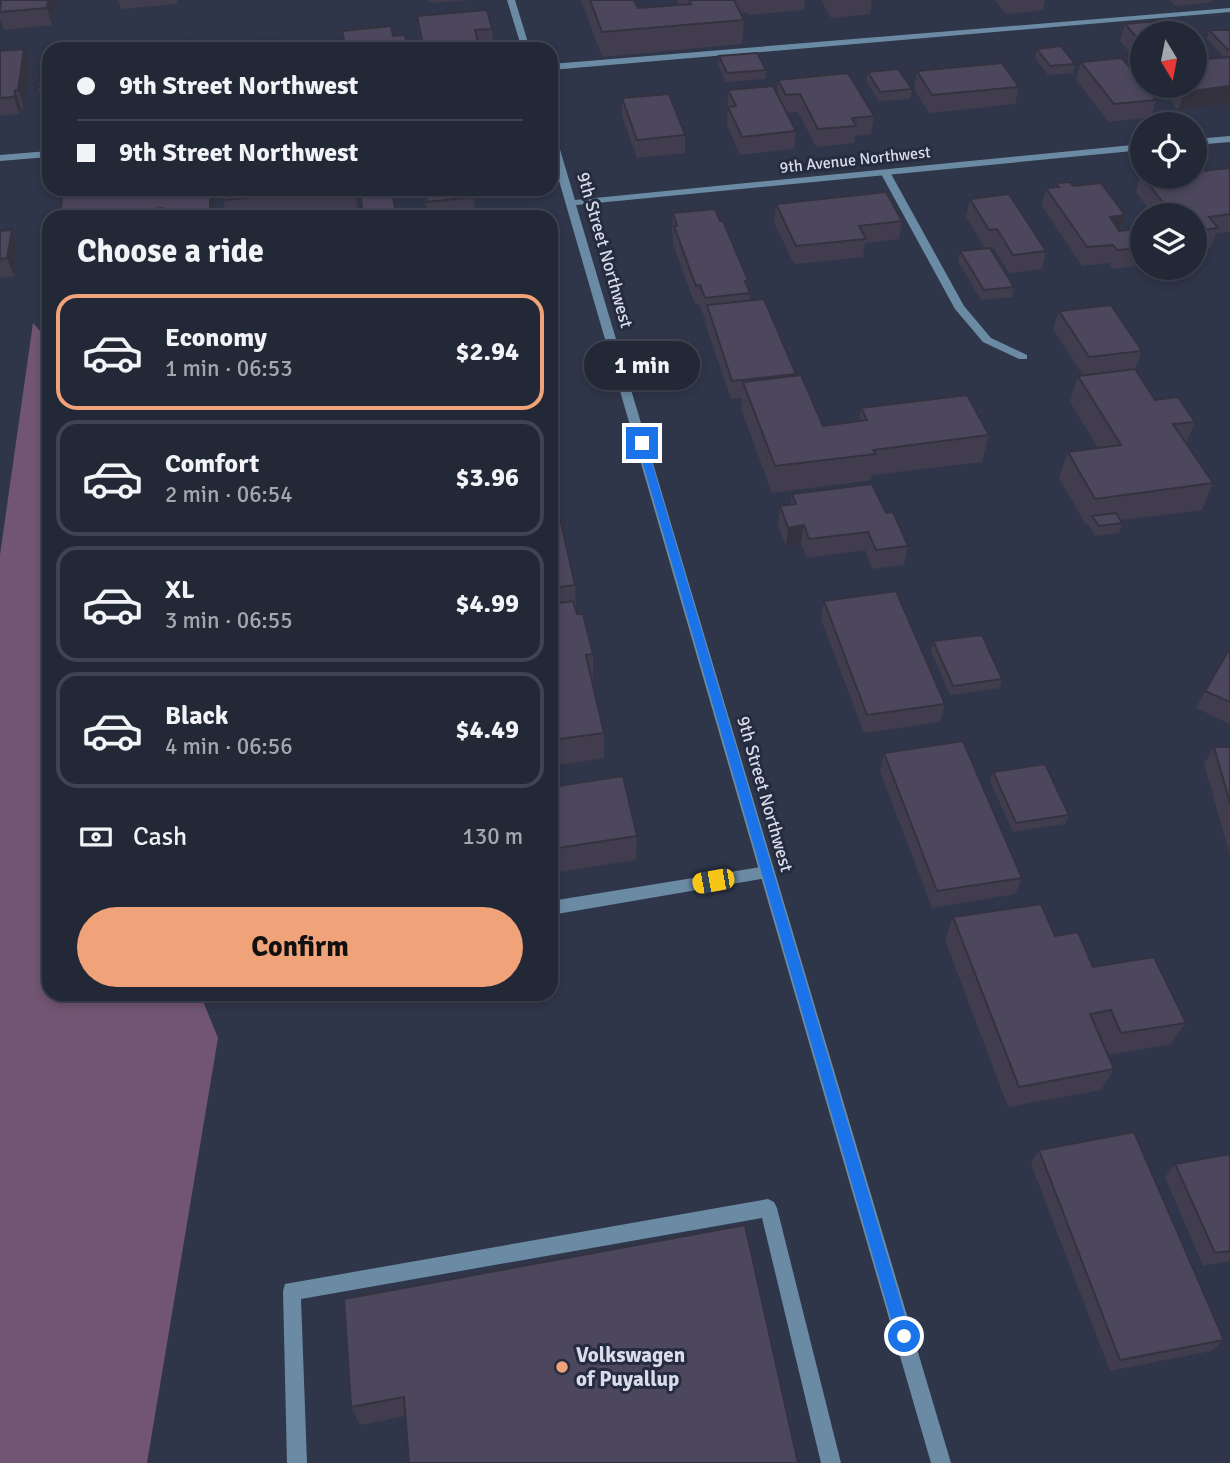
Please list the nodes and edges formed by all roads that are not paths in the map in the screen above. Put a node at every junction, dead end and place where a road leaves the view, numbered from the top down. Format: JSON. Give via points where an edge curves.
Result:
{"nodes":[{"id":1,"x":511,"y":0,"type":"edge"},
{"id":2,"x":1230,"y":10,"type":"edge"},
{"id":3,"x":524,"y":42,"type":"edge"},
{"id":4,"x":558,"y":66,"type":"edge"},
{"id":5,"x":1230,"y":139,"type":"edge"},
{"id":6,"x":1207,"y":141,"type":"edge"},
{"id":7,"x":1130,"y":148,"type":"edge"},
{"id":8,"x":42,"y":155,"type":"edge"},
{"id":9,"x":0,"y":158,"type":"edge"},
{"id":10,"x":558,"y":159,"type":"edge"},
{"id":11,"x":886,"y":172,"type":"junction"},
{"id":12,"x":571,"y":203,"type":"junction"},
{"id":13,"x":1023,"y":357,"type":"dead end"},
{"id":14,"x":767,"y":872,"type":"junction"},
{"id":15,"x":558,"y":907,"type":"edge"},
{"id":16,"x":297,"y":1463,"type":"edge"},
{"id":17,"x":831,"y":1463,"type":"edge"},
{"id":18,"x":941,"y":1463,"type":"edge"}],
"edges":[{"from":1,"to":3,"type":"street"},
{"from":2,"to":4,"type":"street"},
{"from":5,"to":6,"type":"street"},
{"from":7,"to":11,"type":"street","name":"9th Avenue Northwest"},
{"from":8,"to":9,"type":"street"},
{"from":10,"to":12,"type":"street","name":"9th Street Northwest"},
{"from":11,"to":12,"type":"street","name":"9th Avenue Northwest"},
{"from":11,"to":13,"type":"street","via":[[960,307],[987,340]]},
{"from":12,"to":14,"type":"street","name":"9th Street Northwest"},
{"from":14,"to":15,"type":"street"},
{"from":14,"to":18,"type":"street","name":"9th Street Northwest"},
{"from":16,"to":17,"type":"street","via":[[292,1291],[768,1208]]}]}
